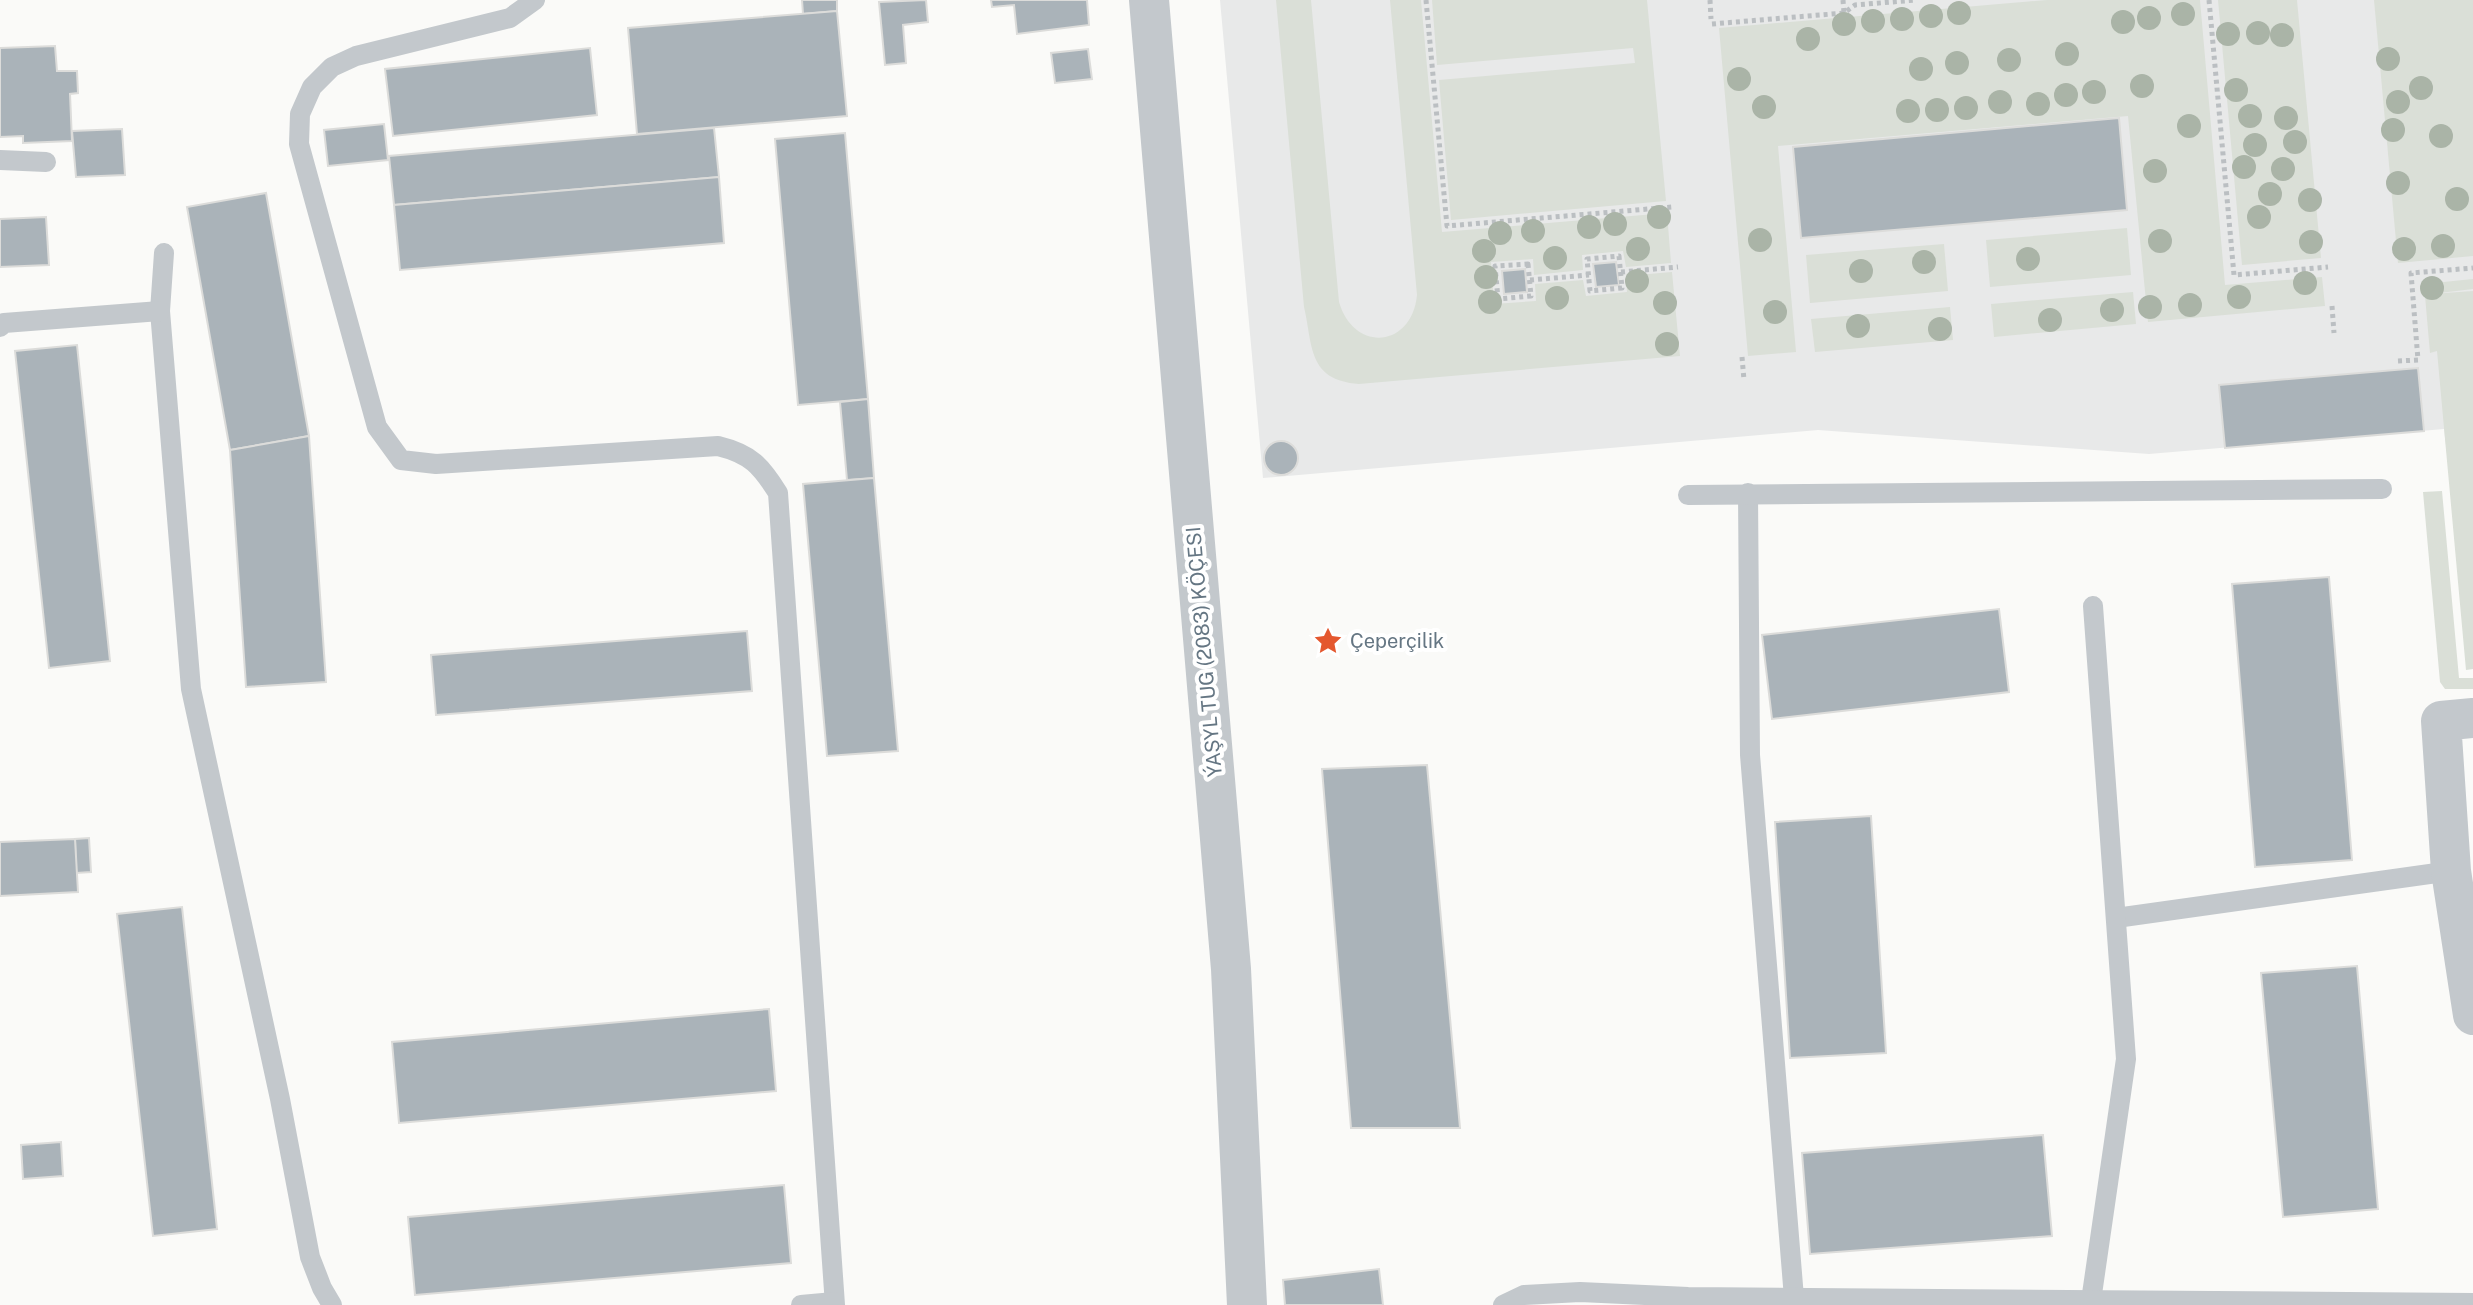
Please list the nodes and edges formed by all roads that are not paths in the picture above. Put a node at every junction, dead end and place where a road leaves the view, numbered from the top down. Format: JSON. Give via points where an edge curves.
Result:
{"nodes":[{"id":1,"x":535,"y":0,"type":"edge"},
{"id":2,"x":1149,"y":0,"type":"edge"},
{"id":3,"x":0,"y":160,"type":"edge"},
{"id":4,"x":46,"y":162,"type":"dead end"},
{"id":5,"x":164,"y":253,"type":"dead end"},
{"id":6,"x":160,"y":311,"type":"junction"},
{"id":7,"x":0,"y":327,"type":"edge"},
{"id":8,"x":2382,"y":489,"type":"dead end"},
{"id":9,"x":1748,"y":493,"type":"junction"},
{"id":10,"x":1688,"y":495,"type":"dead end"},
{"id":11,"x":2093,"y":606,"type":"dead end"},
{"id":12,"x":2457,"y":719,"type":"edge"},
{"id":13,"x":2451,"y":871,"type":"junction"},
{"id":14,"x":2116,"y":918,"type":"junction"},
{"id":15,"x":2473,"y":1015,"type":"edge"},
{"id":16,"x":1794,"y":1298,"type":"junction"},
{"id":17,"x":2091,"y":1301,"type":"junction"},
{"id":18,"x":2018,"y":1302,"type":"edge"},
{"id":19,"x":2473,"y":1303,"type":"edge"},
{"id":20,"x":835,"y":1304,"type":"edge"},
{"id":21,"x":2439,"y":1304,"type":"edge"},
{"id":22,"x":332,"y":1305,"type":"edge"},
{"id":23,"x":801,"y":1305,"type":"edge"},
{"id":24,"x":1247,"y":1305,"type":"edge"},
{"id":25,"x":1503,"y":1305,"type":"edge"}],
"edges":[{"from":1,"to":20,"type":"lane","via":[[510,18],[356,56],[332,67],[312,87],[300,114],[299,144],[377,427],[401,460],[436,464],[718,446],[739,451],[763,468],[778,493]]},
{"from":2,"to":24,"type":"street","name":"ÝAŞYL TUG (2083) KÖÇESI","via":[[1231,969]]},
{"from":3,"to":4,"type":"lane"},
{"from":5,"to":6,"type":"lane"},
{"from":6,"to":7,"type":"lane"},
{"from":6,"to":22,"type":"lane","via":[[191,689],[310,1257]]},
{"from":8,"to":9,"type":"lane"},
{"from":9,"to":10,"type":"lane"},
{"from":9,"to":16,"type":"lane","via":[[1750,755]]},
{"from":11,"to":14,"type":"lane"},
{"from":12,"to":13,"type":"street"},
{"from":13,"to":14,"type":"lane"},
{"from":13,"to":15,"type":"street"},
{"from":14,"to":17,"type":"lane","via":[[2126,1059]]},
{"from":16,"to":18,"type":"lane"},
{"from":16,"to":25,"type":"lane","via":[[1580,1292],[1524,1295]]},
{"from":17,"to":18,"type":"lane"},
{"from":17,"to":21,"type":"lane"},
{"from":19,"to":21,"type":"lane"},
{"from":20,"to":23,"type":"lane"}]}
